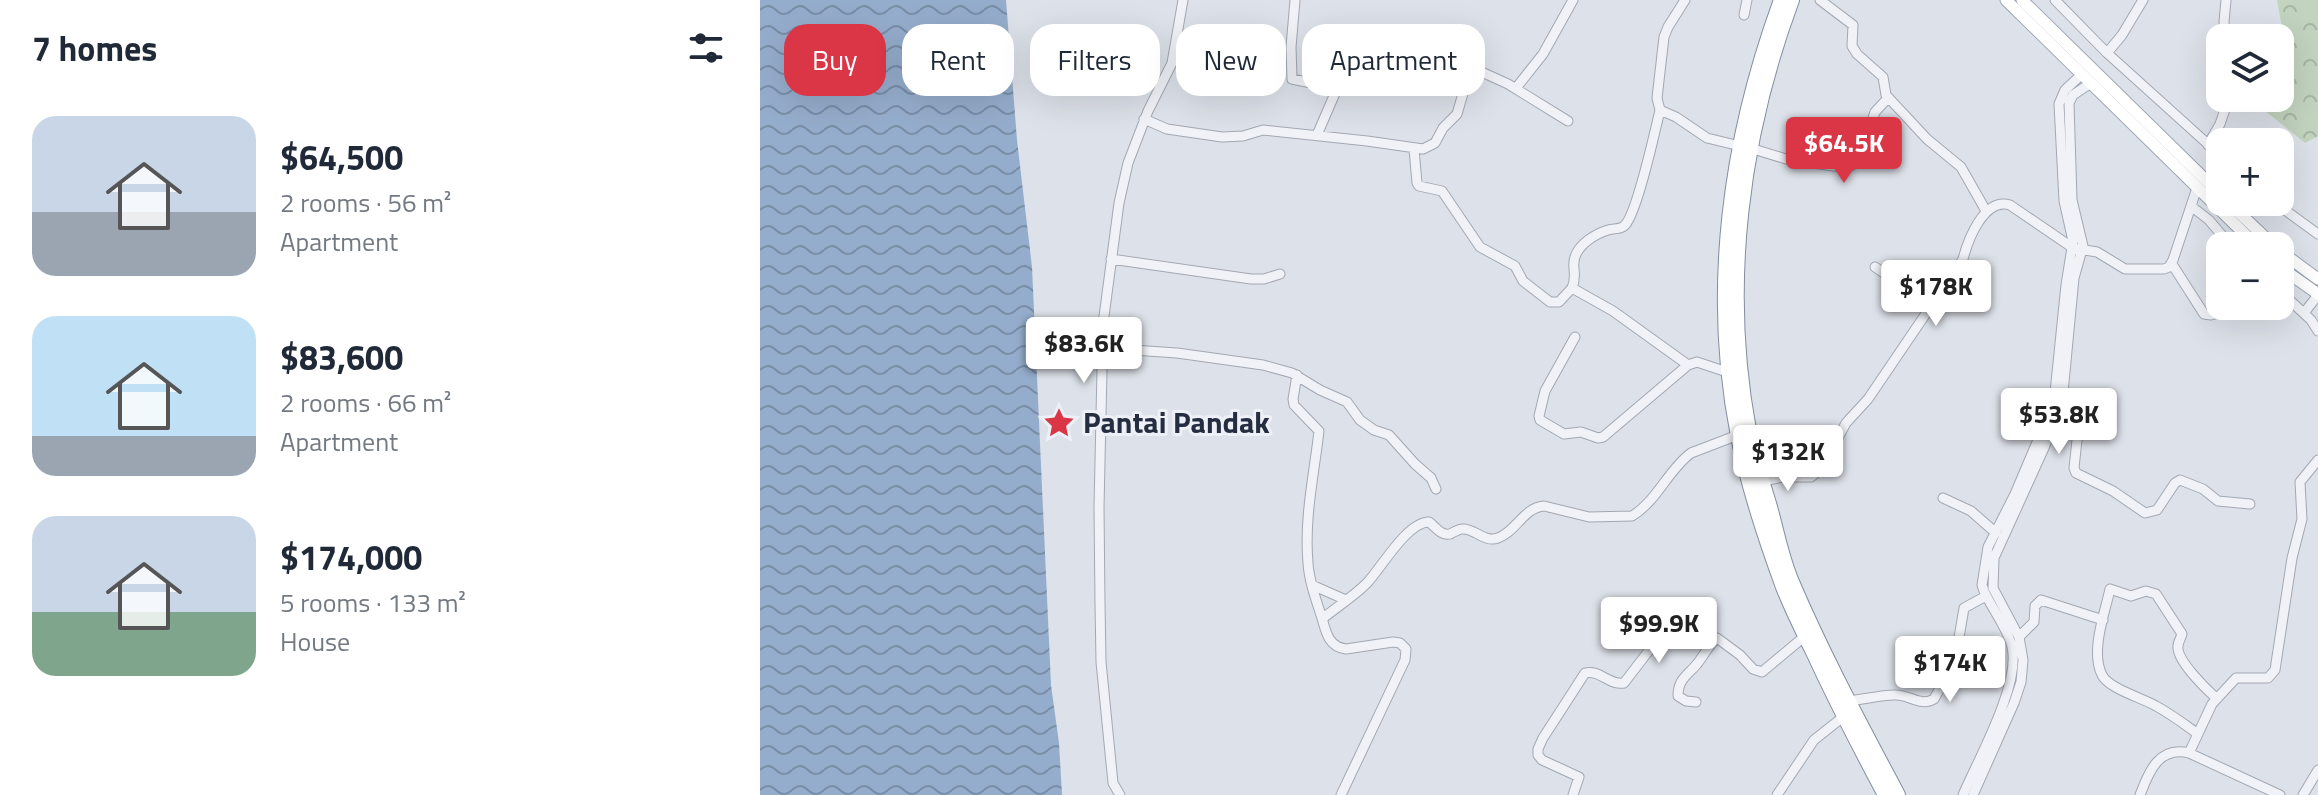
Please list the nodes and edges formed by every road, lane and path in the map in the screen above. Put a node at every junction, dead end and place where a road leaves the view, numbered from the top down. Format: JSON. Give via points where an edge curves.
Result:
{"nodes":[{"id":1,"x":1183,"y":0,"type":"edge"},
{"id":2,"x":1295,"y":0,"type":"edge"},
{"id":3,"x":1573,"y":0,"type":"edge"},
{"id":4,"x":1685,"y":0,"type":"edge"},
{"id":5,"x":1747,"y":0,"type":"edge"},
{"id":6,"x":1781,"y":0,"type":"edge"},
{"id":7,"x":1792,"y":0,"type":"edge"},
{"id":8,"x":1820,"y":0,"type":"edge"},
{"id":9,"x":2006,"y":0,"type":"edge"},
{"id":10,"x":2022,"y":0,"type":"edge"},
{"id":11,"x":2055,"y":0,"type":"edge"},
{"id":12,"x":2143,"y":0,"type":"edge"},
{"id":13,"x":2226,"y":0,"type":"edge"},
{"id":14,"x":1744,"y":15,"type":"dead end"},
{"id":15,"x":2224,"y":24,"type":"edge"},
{"id":16,"x":2107,"y":53,"type":"junction"},
{"id":17,"x":2082,"y":74,"type":"junction"},
{"id":18,"x":2091,"y":83,"type":"junction"},
{"id":19,"x":1516,"y":88,"type":"junction"},
{"id":20,"x":1888,"y":98,"type":"junction"},
{"id":21,"x":1660,"y":110,"type":"junction"},
{"id":22,"x":1144,"y":119,"type":"junction"},
{"id":23,"x":1568,"y":121,"type":"dead end"},
{"id":24,"x":1317,"y":135,"type":"junction"},
{"id":25,"x":2206,"y":143,"type":"edge"},
{"id":26,"x":1745,"y":147,"type":"junction"},
{"id":27,"x":1414,"y":149,"type":"junction"},
{"id":28,"x":2206,"y":180,"type":"edge"},
{"id":29,"x":2197,"y":188,"type":"junction"},
{"id":30,"x":2191,"y":206,"type":"junction"},
{"id":31,"x":1986,"y":211,"type":"junction"},
{"id":32,"x":2243,"y":216,"type":"edge"},
{"id":33,"x":2293,"y":216,"type":"edge"},
{"id":34,"x":2219,"y":232,"type":"edge"},
{"id":35,"x":2243,"y":232,"type":"edge"},
{"id":36,"x":2259,"y":232,"type":"edge"},
{"id":37,"x":2318,"y":234,"type":"edge"},
{"id":38,"x":2077,"y":249,"type":"junction"},
{"id":39,"x":1111,"y":259,"type":"junction"},
{"id":40,"x":2294,"y":261,"type":"edge"},
{"id":41,"x":2172,"y":264,"type":"junction"},
{"id":42,"x":1875,"y":267,"type":"dead end"},
{"id":43,"x":1280,"y":274,"type":"dead end"},
{"id":44,"x":2294,"y":277,"type":"edge"},
{"id":45,"x":2318,"y":279,"type":"edge"},
{"id":46,"x":1572,"y":288,"type":"junction"},
{"id":47,"x":2318,"y":294,"type":"edge"},
{"id":48,"x":1917,"y":297,"type":"junction"},
{"id":49,"x":2294,"y":304,"type":"edge"},
{"id":50,"x":1931,"y":305,"type":"junction"},
{"id":51,"x":2304,"y":313,"type":"junction"},
{"id":52,"x":2206,"y":314,"type":"edge"},
{"id":53,"x":1923,"y":317,"type":"junction"},
{"id":54,"x":2318,"y":331,"type":"edge"},
{"id":55,"x":1575,"y":337,"type":"dead end"},
{"id":56,"x":1101,"y":342,"type":"junction"},
{"id":57,"x":1688,"y":365,"type":"junction"},
{"id":58,"x":1730,"y":373,"type":"junction"},
{"id":59,"x":1297,"y":375,"type":"junction"},
{"id":60,"x":2061,"y":408,"type":"junction"},
{"id":61,"x":1738,"y":435,"type":"junction"},
{"id":62,"x":2318,"y":460,"type":"edge"},
{"id":63,"x":1763,"y":481,"type":"junction"},
{"id":64,"x":1436,"y":489,"type":"dead end"},
{"id":65,"x":1943,"y":498,"type":"dead end"},
{"id":66,"x":2250,"y":504,"type":"dead end"},
{"id":67,"x":1996,"y":533,"type":"junction"},
{"id":68,"x":1312,"y":585,"type":"junction"},
{"id":69,"x":1986,"y":596,"type":"junction"},
{"id":70,"x":1346,"y":600,"type":"junction"},
{"id":71,"x":1322,"y":619,"type":"junction"},
{"id":72,"x":2103,"y":620,"type":"junction"},
{"id":73,"x":1805,"y":636,"type":"junction"},
{"id":74,"x":2019,"y":637,"type":"junction"},
{"id":75,"x":1717,"y":638,"type":"junction"},
{"id":76,"x":2216,"y":698,"type":"junction"},
{"id":77,"x":1848,"y":701,"type":"junction"},
{"id":78,"x":1696,"y":702,"type":"dead end"},
{"id":79,"x":1843,"y":717,"type":"junction"},
{"id":80,"x":2198,"y":734,"type":"junction"},
{"id":81,"x":2189,"y":753,"type":"junction"},
{"id":82,"x":2318,"y":770,"type":"edge"},
{"id":83,"x":1120,"y":795,"type":"edge"},
{"id":84,"x":1341,"y":795,"type":"edge"},
{"id":85,"x":1573,"y":795,"type":"edge"},
{"id":86,"x":1777,"y":795,"type":"edge"},
{"id":87,"x":1885,"y":795,"type":"edge"},
{"id":88,"x":1898,"y":795,"type":"edge"},
{"id":89,"x":1963,"y":795,"type":"edge"},
{"id":90,"x":1973,"y":795,"type":"edge"},
{"id":91,"x":2140,"y":795,"type":"edge"},
{"id":92,"x":2280,"y":795,"type":"edge"},
{"id":93,"x":2303,"y":795,"type":"edge"}],
"edges":[{"from":1,"to":22,"type":"street","via":[[1172,63]]},
{"from":2,"to":24,"type":"street","via":[[1292,79],[1336,91]]},
{"from":3,"to":19,"type":"street","via":[[1543,54]]},
{"from":4,"to":21,"type":"street","via":[[1664,37]]},
{"from":5,"to":14,"type":"street"},
{"from":6,"to":26,"type":"highway","via":[[1754,82]]},
{"from":7,"to":26,"type":"highway"},
{"from":8,"to":20,"type":"street","via":[[1853,25],[1852,46],[1883,77]]},
{"from":9,"to":17,"type":"main road"},
{"from":10,"to":28,"type":"main road"},
{"from":11,"to":16,"type":"street"},
{"from":12,"to":16,"type":"street"},
{"from":13,"to":15,"type":"street"},
{"from":16,"to":25,"type":"street"},
{"from":17,"to":18,"type":"main road"},
{"from":17,"to":38,"type":"street","via":[[2059,104],[2064,201]]},
{"from":18,"to":29,"type":"main road"},
{"from":18,"to":38,"type":"street","via":[[2069,103],[2072,200],[2082,241]]},
{"from":19,"to":23,"type":"street"},
{"from":19,"to":27,"type":"street","via":[[1472,70],[1457,114],[1435,143]]},
{"from":20,"to":26,"type":"street","via":[[1850,167],[1786,159]]},
{"from":20,"to":31,"type":"street","via":[[1961,167]]},
{"from":21,"to":26,"type":"street","via":[[1707,138]]},
{"from":21,"to":46,"type":"street","via":[[1627,224],[1584,244],[1575,256]]},
{"from":22,"to":24,"type":"street","via":[[1167,129],[1222,137],[1259,130]]},
{"from":22,"to":39,"type":"street","via":[[1128,163]]},
{"from":24,"to":27,"type":"street"},
{"from":26,"to":58,"type":"highway","via":[[1726,244]]},
{"from":26,"to":63,"type":"highway","via":[[1735,284],[1743,397]]},
{"from":27,"to":46,"type":"street","via":[[1419,186],[1442,191],[1480,247],[1515,266],[1523,281],[1550,302],[1562,300]]},
{"from":29,"to":30,"type":"street"},
{"from":29,"to":35,"type":"main road"},
{"from":30,"to":34,"type":"street"},
{"from":30,"to":41,"type":"street"},
{"from":31,"to":38,"type":"street","via":[[1998,203],[2010,205]]},
{"from":31,"to":50,"type":"street","via":[[1963,259]]},
{"from":32,"to":36,"type":"main road"},
{"from":33,"to":37,"type":"street"},
{"from":38,"to":41,"type":"street","via":[[2097,252],[2132,271]]},
{"from":38,"to":60,"type":"street"},
{"from":38,"to":67,"type":"street","via":[[2066,285],[2054,402]]},
{"from":39,"to":43,"type":"street","via":[[1251,279]]},
{"from":39,"to":56,"type":"street"},
{"from":40,"to":45,"type":"main road"},
{"from":41,"to":52,"type":"street"},
{"from":42,"to":48,"type":"street"},
{"from":44,"to":47,"type":"main road"},
{"from":46,"to":57,"type":"street"},
{"from":47,"to":51,"type":"street"},
{"from":48,"to":50,"type":"street"},
{"from":48,"to":53,"type":"street"},
{"from":49,"to":51,"type":"street"},
{"from":50,"to":53,"type":"street"},
{"from":51,"to":54,"type":"street"},
{"from":53,"to":63,"type":"street","via":[[1846,423],[1817,474]]},
{"from":55,"to":57,"type":"street","via":[[1545,391],[1539,416],[1564,434],[1603,437]]},
{"from":56,"to":59,"type":"street","via":[[1270,366]]},
{"from":56,"to":83,"type":"street","via":[[1101,662],[1113,783]]},
{"from":57,"to":58,"type":"street","via":[[1702,363]]},
{"from":58,"to":61,"type":"highway"},
{"from":59,"to":64,"type":"street","via":[[1351,405],[1360,420],[1389,435]]},
{"from":59,"to":68,"type":"street","via":[[1294,405],[1319,431],[1307,517]]},
{"from":60,"to":66,"type":"street","via":[[2079,421],[2076,473],[2145,513],[2157,510],[2180,480],[2218,501]]},
{"from":60,"to":74,"type":"street","via":[[1994,558],[1993,588]]},
{"from":61,"to":70,"type":"street","via":[[1685,457],[1632,516],[1589,517],[1538,507],[1494,539],[1466,529],[1443,534],[1421,522]]},
{"from":61,"to":73,"type":"highway","via":[[1784,589]]},
{"from":62,"to":76,"type":"street","via":[[2300,482],[2302,519],[2275,670],[2268,678],[2236,678]]},
{"from":63,"to":77,"type":"highway","via":[[1791,580]]},
{"from":65,"to":67,"type":"street","via":[[1971,511]]},
{"from":67,"to":69,"type":"street","via":[[1986,556]]},
{"from":68,"to":70,"type":"street"},
{"from":68,"to":71,"type":"street"},
{"from":69,"to":77,"type":"street","via":[[1964,608],[1955,661],[1930,703],[1892,694]]},
{"from":69,"to":89,"type":"street","via":[[2010,641],[2014,663],[2006,699]]},
{"from":70,"to":71,"type":"street"},
{"from":71,"to":84,"type":"street","via":[[1338,648],[1393,642],[1406,649]]},
{"from":72,"to":74,"type":"street","via":[[2041,600],[2034,622]]},
{"from":72,"to":76,"type":"street","via":[[2110,589],[2131,596],[2156,594],[2182,634],[2180,655]]},
{"from":72,"to":80,"type":"street","via":[[2097,650],[2105,680]]},
{"from":73,"to":75,"type":"street","via":[[1762,672]]},
{"from":73,"to":79,"type":"highway"},
{"from":74,"to":90,"type":"street","via":[[2021,682]]},
{"from":75,"to":78,"type":"street","via":[[1681,681],[1678,696]]},
{"from":75,"to":85,"type":"street","via":[[1670,623],[1624,683],[1585,673],[1538,749],[1542,760],[1579,777]]},
{"from":76,"to":80,"type":"street"},
{"from":77,"to":88,"type":"highway"},
{"from":79,"to":86,"type":"street","via":[[1814,740]]},
{"from":79,"to":87,"type":"highway"},
{"from":80,"to":81,"type":"street"},
{"from":81,"to":91,"type":"street","via":[[2173,751],[2157,761]]},
{"from":81,"to":92,"type":"street"},
{"from":82,"to":93,"type":"street"}]}
